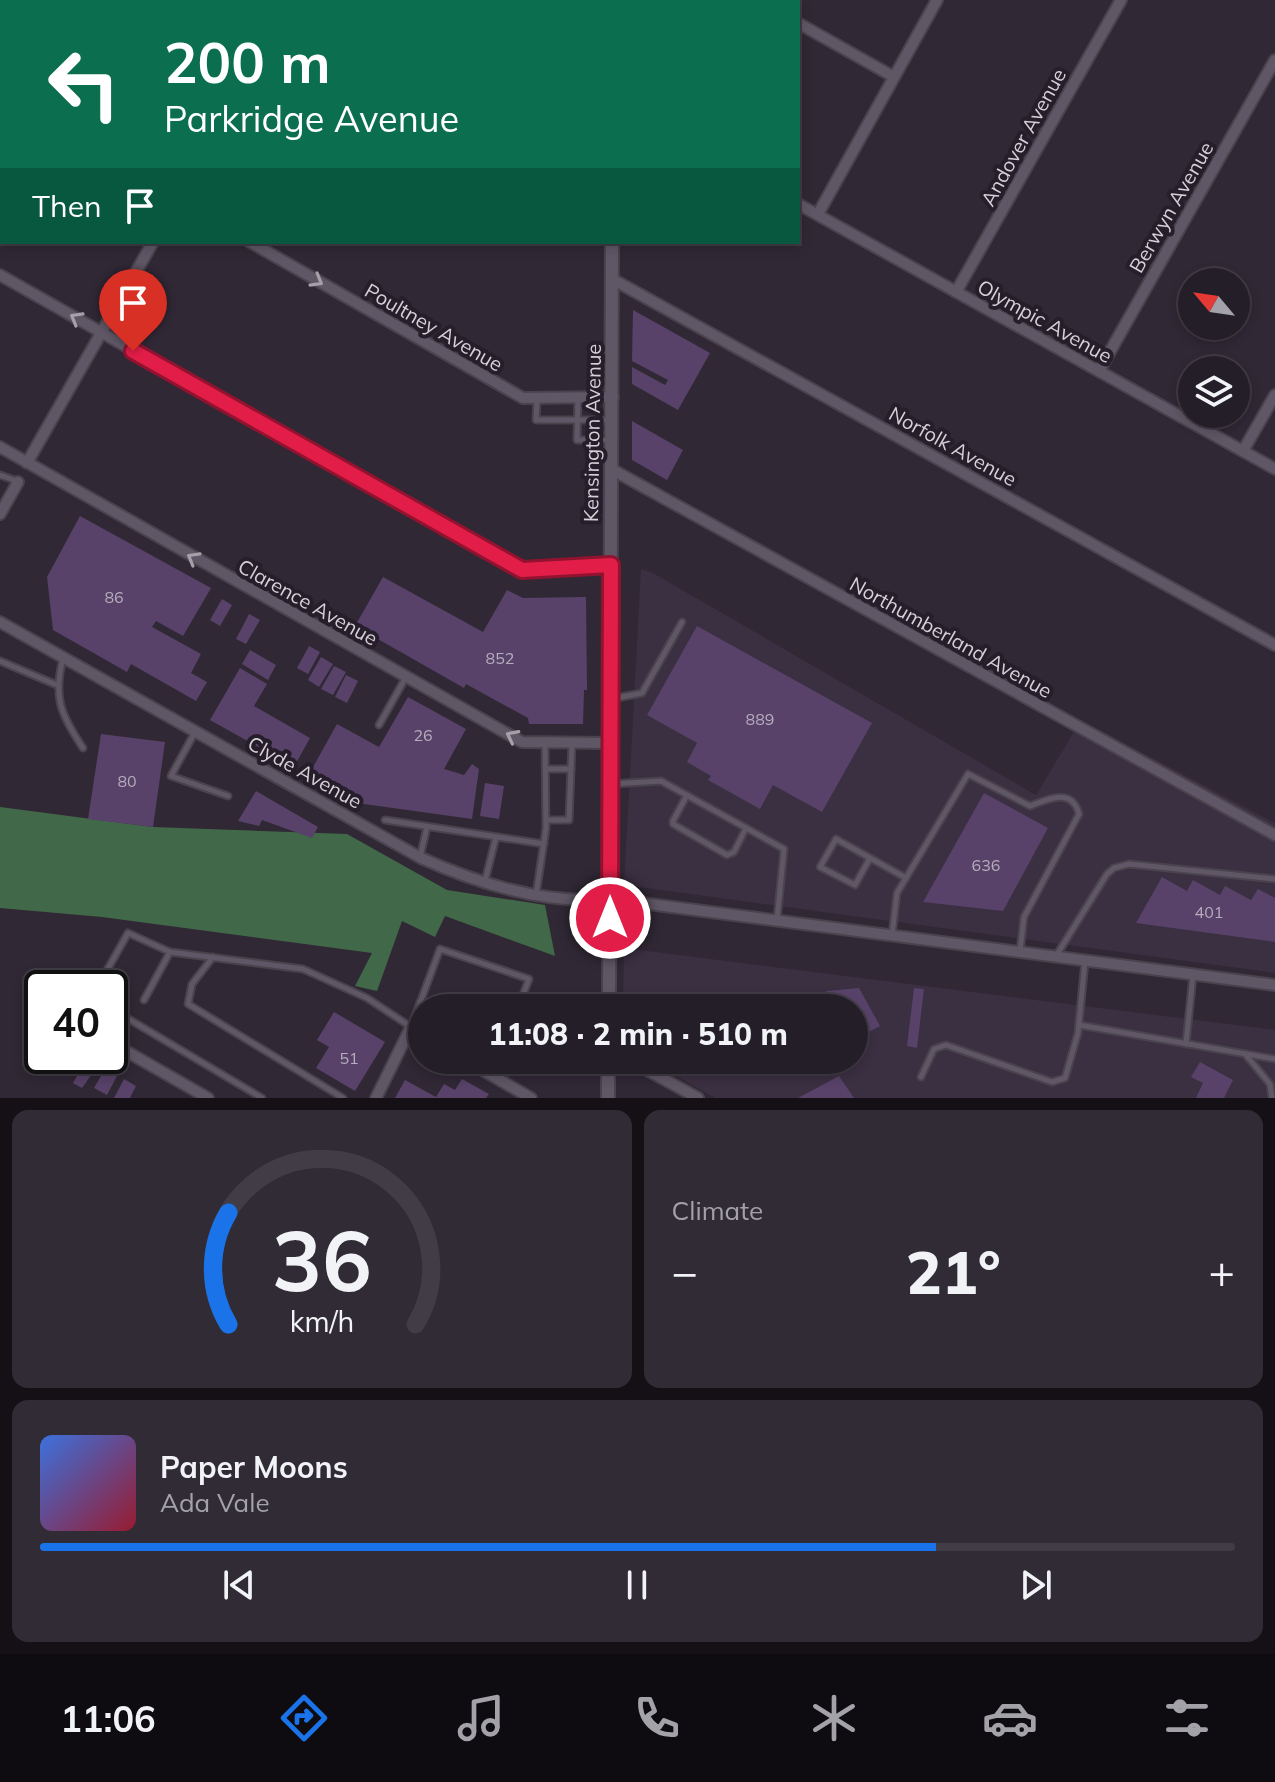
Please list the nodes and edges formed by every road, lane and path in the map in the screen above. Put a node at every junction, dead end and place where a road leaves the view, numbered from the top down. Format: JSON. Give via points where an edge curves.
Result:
{"nodes":[{"id":1,"x":937,"y":0,"type":"edge"},
{"id":2,"x":1121,"y":0,"type":"edge"},
{"id":3,"x":800,"y":24,"type":"edge"},
{"id":4,"x":1275,"y":60,"type":"edge"},
{"id":5,"x":894,"y":77,"type":"junction"},
{"id":6,"x":800,"y":205,"type":"edge"},
{"id":7,"x":818,"y":214,"type":"junction"},
{"id":8,"x":152,"y":244,"type":"edge"},
{"id":9,"x":254,"y":244,"type":"edge"},
{"id":10,"x":612,"y":244,"type":"edge"},
{"id":11,"x":0,"y":275,"type":"edge"},
{"id":12,"x":612,"y":279,"type":"junction"},
{"id":13,"x":956,"y":292,"type":"junction"},
{"id":14,"x":101,"y":333,"type":"junction"},
{"id":15,"x":1099,"y":371,"type":"junction"},
{"id":16,"x":1275,"y":395,"type":"edge"},
{"id":17,"x":578,"y":397,"type":"junction"},
{"id":18,"x":613,"y":397,"type":"junction"},
{"id":19,"x":537,"y":398,"type":"junction"},
{"id":20,"x":612,"y":420,"type":"junction"},
{"id":21,"x":578,"y":421,"type":"junction"},
{"id":22,"x":612,"y":440,"type":"junction"},
{"id":23,"x":0,"y":447,"type":"edge"},
{"id":24,"x":1243,"y":451,"type":"junction"},
{"id":25,"x":27,"y":463,"type":"junction"},
{"id":26,"x":611,"y":469,"type":"junction"},
{"id":27,"x":1275,"y":469,"type":"edge"},
{"id":28,"x":0,"y":475,"type":"edge"},
{"id":29,"x":18,"y":482,"type":"joint"},
{"id":30,"x":0,"y":514,"type":"edge"},
{"id":31,"x":611,"y":565,"type":"junction"},
{"id":32,"x":0,"y":622,"type":"edge"},
{"id":33,"x":682,"y":622,"type":"dead end"},
{"id":34,"x":1275,"y":645,"type":"edge"},
{"id":35,"x":63,"y":657,"type":"junction"},
{"id":36,"x":0,"y":661,"type":"edge"},
{"id":37,"x":406,"y":677,"type":"junction"},
{"id":38,"x":57,"y":685,"type":"junction"},
{"id":39,"x":610,"y":699,"type":"junction"},
{"id":40,"x":379,"y":725,"type":"dead end"},
{"id":41,"x":195,"y":731,"type":"junction"},
{"id":42,"x":545,"y":743,"type":"junction"},
{"id":43,"x":572,"y":743,"type":"junction"},
{"id":44,"x":610,"y":743,"type":"junction"},
{"id":45,"x":83,"y":748,"type":"dead end"},
{"id":46,"x":546,"y":769,"type":"junction"},
{"id":47,"x":571,"y":769,"type":"junction"},
{"id":48,"x":610,"y":784,"type":"junction"},
{"id":49,"x":687,"y":795,"type":"junction"},
{"id":50,"x":228,"y":796,"type":"dead end"},
{"id":51,"x":385,"y":820,"type":"dead end"},
{"id":52,"x":547,"y":820,"type":"junction"},
{"id":53,"x":427,"y":827,"type":"junction"},
{"id":54,"x":746,"y":828,"type":"junction"},
{"id":55,"x":1275,"y":835,"type":"edge"},
{"id":56,"x":496,"y":837,"type":"junction"},
{"id":57,"x":544,"y":844,"type":"junction"},
{"id":58,"x":420,"y":858,"type":"junction"},
{"id":59,"x":870,"y":858,"type":"junction"},
{"id":60,"x":906,"y":878,"type":"junction"},
{"id":61,"x":1275,"y":879,"type":"edge"},
{"id":62,"x":485,"y":882,"type":"junction"},
{"id":63,"x":536,"y":896,"type":"junction"},
{"id":64,"x":610,"y":899,"type":"junction"},
{"id":65,"x":777,"y":921,"type":"junction"},
{"id":66,"x":892,"y":935,"type":"junction"},
{"id":67,"x":170,"y":952,"type":"junction"},
{"id":68,"x":1020,"y":952,"type":"junction"},
{"id":69,"x":214,"y":956,"type":"junction"},
{"id":70,"x":1055,"y":956,"type":"junction"},
{"id":71,"x":1085,"y":960,"type":"junction"},
{"id":72,"x":107,"y":970,"type":"edge"},
{"id":73,"x":1193,"y":974,"type":"junction"},
{"id":74,"x":1275,"y":985,"type":"edge"},
{"id":75,"x":423,"y":994,"type":"edge"},
{"id":76,"x":523,"y":994,"type":"edge"},
{"id":77,"x":609,"y":994,"type":"edge"},
{"id":78,"x":144,"y":1000,"type":"dead end"},
{"id":79,"x":128,"y":1019,"type":"edge"},
{"id":80,"x":408,"y":1025,"type":"edge"},
{"id":81,"x":1079,"y":1025,"type":"junction"},
{"id":82,"x":408,"y":1033,"type":"edge"},
{"id":83,"x":1186,"y":1044,"type":"junction"},
{"id":84,"x":128,"y":1052,"type":"edge"},
{"id":85,"x":1245,"y":1054,"type":"junction"},
{"id":86,"x":1275,"y":1059,"type":"edge"},
{"id":87,"x":489,"y":1074,"type":"edge"},
{"id":88,"x":608,"y":1074,"type":"edge"},
{"id":89,"x":654,"y":1074,"type":"edge"},
{"id":90,"x":921,"y":1077,"type":"dead end"},
{"id":91,"x":208,"y":1098,"type":"edge"},
{"id":92,"x":262,"y":1098,"type":"edge"},
{"id":93,"x":343,"y":1098,"type":"edge"},
{"id":94,"x":376,"y":1098,"type":"edge"},
{"id":95,"x":531,"y":1098,"type":"edge"},
{"id":96,"x":608,"y":1098,"type":"edge"},
{"id":97,"x":698,"y":1098,"type":"edge"},
{"id":98,"x":1272,"y":1098,"type":"edge"}],
"edges":[{"from":1,"to":5,"type":"street"},
{"from":2,"to":13,"type":"street","name":"Andover Avenue"},
{"from":3,"to":5,"type":"street"},
{"from":4,"to":15,"type":"street","name":"Berwyn Avenue"},
{"from":5,"to":7,"type":"street"},
{"from":6,"to":7,"type":"street","name":"Olympic Avenue"},
{"from":7,"to":13,"type":"street","name":"Olympic Avenue"},
{"from":8,"to":14,"type":"street"},
{"from":9,"to":19,"type":"street","name":"Poultney Avenue","one_way":true,"via":[[523,398]]},
{"from":10,"to":12,"type":"street","name":"Kensington Avenue"},
{"from":14,"to":11,"type":"street","one_way":true},
{"from":12,"to":18,"type":"street","name":"Kensington Avenue"},
{"from":12,"to":34,"type":"street","name":"Norfolk Avenue"},
{"from":13,"to":15,"type":"street","name":"Olympic Avenue"},
{"from":14,"to":25,"type":"street"},
{"from":14,"to":31,"type":"street","via":[[522,570]]},
{"from":15,"to":24,"type":"street","name":"Olympic Avenue"},
{"from":16,"to":24,"type":"street"},
{"from":17,"to":18,"type":"street","name":"Poultney Avenue"},
{"from":17,"to":19,"type":"street","name":"Poultney Avenue"},
{"from":17,"to":21,"type":"lane"},
{"from":18,"to":20,"type":"street","name":"Kensington Avenue"},
{"from":19,"to":21,"type":"lane","via":[[536,420]]},
{"from":20,"to":21,"type":"lane"},
{"from":20,"to":22,"type":"street","name":"Kensington Avenue"},
{"from":21,"to":22,"type":"lane","via":[[577,440]]},
{"from":22,"to":26,"type":"street","name":"Kensington Avenue"},
{"from":23,"to":25,"type":"street","name":"Clarence Avenue"},
{"from":24,"to":27,"type":"street","name":"Olympic Avenue"},
{"from":37,"to":25,"type":"street","name":"Clarence Avenue","one_way":true},
{"from":26,"to":31,"type":"street","name":"Kensington Avenue"},
{"from":26,"to":55,"type":"street","name":"Northumberland Avenue"},
{"from":28,"to":29,"type":"lane"},
{"from":29,"to":30,"type":"street"},
{"from":31,"to":39,"type":"street","name":"Kensington Avenue"},
{"from":32,"to":35,"type":"street","name":"Clyde Avenue"},
{"from":33,"to":39,"type":"lane","via":[[642,693]]},
{"from":35,"to":38,"type":"lane"},
{"from":35,"to":41,"type":"street","name":"Clyde Avenue"},
{"from":36,"to":38,"type":"lane"},
{"from":37,"to":40,"type":"lane"},
{"from":42,"to":37,"type":"street","name":"Clarence Avenue","one_way":true,"via":[[522,742]]},
{"from":38,"to":45,"type":"lane","via":[[65,720]]},
{"from":39,"to":44,"type":"street","name":"Kensington Avenue"},
{"from":41,"to":50,"type":"lane","via":[[171,776]]},
{"from":41,"to":58,"type":"street","name":"Clyde Avenue"},
{"from":42,"to":43,"type":"street","name":"Clarence Avenue"},
{"from":42,"to":46,"type":"lane"},
{"from":43,"to":44,"type":"street","name":"Clarence Avenue"},
{"from":43,"to":47,"type":"lane"},
{"from":44,"to":48,"type":"street","name":"Kensington Avenue"},
{"from":46,"to":47,"type":"lane"},
{"from":46,"to":52,"type":"lane"},
{"from":47,"to":52,"type":"lane","via":[[569,820]]},
{"from":48,"to":49,"type":"lane","via":[[661,781]]},
{"from":48,"to":64,"type":"street","name":"Kensington Avenue"},
{"from":49,"to":54,"type":"lane"},
{"from":49,"to":54,"type":"lane","via":[[673,821],[681,831],[727,855]]},
{"from":51,"to":53,"type":"lane"},
{"from":52,"to":57,"type":"lane"},
{"from":53,"to":56,"type":"lane"},
{"from":53,"to":58,"type":"lane"},
{"from":54,"to":65,"type":"lane","via":[[784,849]]},
{"from":56,"to":57,"type":"lane"},
{"from":56,"to":62,"type":"lane"},
{"from":57,"to":63,"type":"lane"},
{"from":58,"to":62,"type":"street","name":"Clyde Avenue"},
{"from":59,"to":59,"type":"lane","via":[[836,839],[820,867],[855,885]]},
{"from":59,"to":60,"type":"lane"},
{"from":60,"to":66,"type":"lane","via":[[897,893]]},
{"from":60,"to":68,"type":"lane","via":[[968,774],[1030,806],[1054,797],[1072,800],[1078,821],[1024,917]]},
{"from":61,"to":70,"type":"lane","via":[[1129,864],[1114,868]]},
{"from":62,"to":63,"type":"street","name":"Clyde Avenue"},
{"from":63,"to":64,"type":"street","name":"Clyde Avenue"},
{"from":64,"to":65,"type":"street","name":"Clyde Avenue"},
{"from":64,"to":77,"type":"street","name":"Kensington Avenue"},
{"from":65,"to":66,"type":"street","name":"Clyde Avenue"},
{"from":66,"to":68,"type":"street","name":"Clyde Avenue"},
{"from":67,"to":69,"type":"lane"},
{"from":67,"to":72,"type":"lane","via":[[128,933]]},
{"from":67,"to":78,"type":"lane"},
{"from":68,"to":70,"type":"street","name":"Clyde Avenue"},
{"from":69,"to":80,"type":"lane","via":[[303,969],[367,998]]},
{"from":69,"to":93,"type":"lane","via":[[192,984],[188,1004]]},
{"from":70,"to":71,"type":"street","name":"Clyde Avenue"},
{"from":71,"to":73,"type":"street","name":"Clyde Avenue"},
{"from":71,"to":81,"type":"lane"},
{"from":73,"to":74,"type":"street","name":"Clyde Avenue"},
{"from":73,"to":83,"type":"lane"},
{"from":75,"to":76,"type":"lane","via":[[440,949],[529,979]]},
{"from":79,"to":92,"type":"lane"},
{"from":81,"to":83,"type":"lane"},
{"from":81,"to":90,"type":"lane","via":[[1065,1078],[1052,1082],[946,1045],[934,1049]]},
{"from":82,"to":94,"type":"street"},
{"from":83,"to":85,"type":"lane"},
{"from":84,"to":91,"type":"street"},
{"from":85,"to":86,"type":"lane"},
{"from":85,"to":98,"type":"lane","via":[[1270,1084]]},
{"from":87,"to":95,"type":"street"},
{"from":88,"to":96,"type":"street"},
{"from":89,"to":97,"type":"street"}]}
